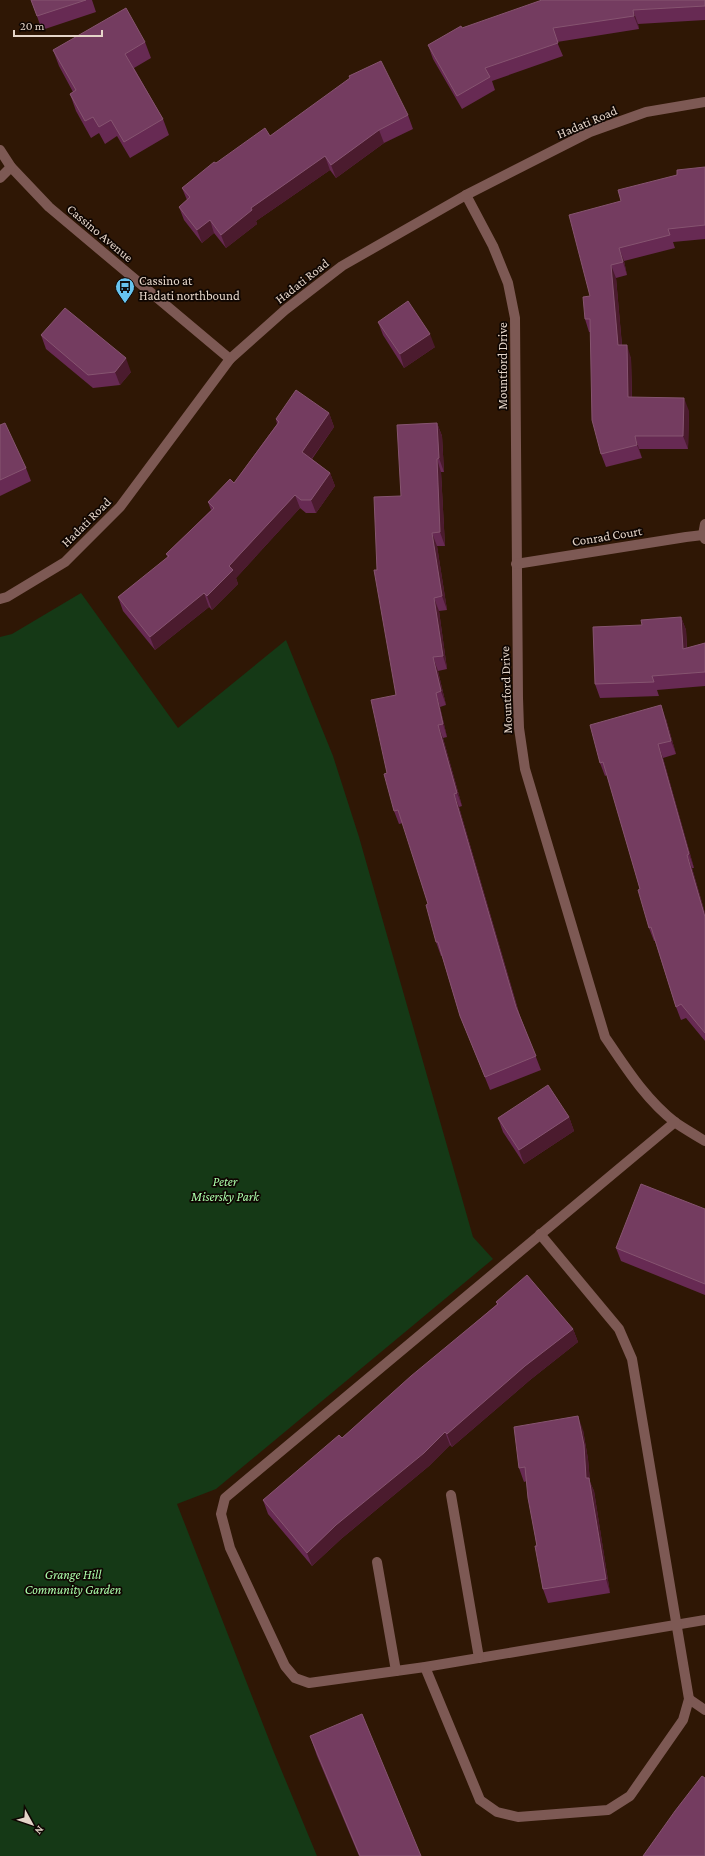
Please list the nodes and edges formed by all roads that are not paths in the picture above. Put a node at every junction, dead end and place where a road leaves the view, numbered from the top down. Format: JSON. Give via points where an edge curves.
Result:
{"nodes":[{"id":1,"x":705,"y":102,"type":"edge"},
{"id":2,"x":0,"y":150,"type":"edge"},
{"id":3,"x":11,"y":167,"type":"junction"},
{"id":4,"x":0,"y":178,"type":"edge"},
{"id":5,"x":466,"y":195,"type":"junction"},
{"id":6,"x":230,"y":359,"type":"junction"},
{"id":7,"x":705,"y":524,"type":"edge"},
{"id":8,"x":704,"y":537,"type":"edge"},
{"id":9,"x":516,"y":564,"type":"junction"},
{"id":10,"x":0,"y":599,"type":"edge"},
{"id":11,"x":675,"y":1122,"type":"junction"},
{"id":12,"x":705,"y":1141,"type":"edge"},
{"id":13,"x":540,"y":1234,"type":"junction"},
{"id":14,"x":451,"y":1495,"type":"dead end"},
{"id":15,"x":377,"y":1562,"type":"dead end"},
{"id":16,"x":705,"y":1620,"type":"edge"},
{"id":17,"x":677,"y":1625,"type":"junction"},
{"id":18,"x":479,"y":1658,"type":"junction"},
{"id":19,"x":425,"y":1667,"type":"junction"},
{"id":20,"x":396,"y":1671,"type":"junction"},
{"id":21,"x":689,"y":1699,"type":"junction"},
{"id":22,"x":705,"y":1710,"type":"edge"}],
"edges":[{"from":1,"to":5,"type":"street","name":"Hadati Road","via":[[646,112],[590,132]]},
{"from":2,"to":3,"type":"street","name":"Cassino Avenue"},
{"from":3,"to":4,"type":"street"},
{"from":3,"to":6,"type":"street","name":"Cassino Avenue","via":[[49,207]]},
{"from":5,"to":6,"type":"street","name":"Hadati Road","via":[[342,266],[285,310]]},
{"from":5,"to":9,"type":"street","name":"Mountford Drive","via":[[493,246],[508,283],[515,318]]},
{"from":6,"to":10,"type":"street","name":"Hadati Road","via":[[120,507],[65,562]]},
{"from":7,"to":8,"type":"street","name":"Conrad Court"},
{"from":8,"to":9,"type":"street","name":"Conrad Court"},
{"from":9,"to":11,"type":"street","name":"Mountford Drive","via":[[519,728],[525,769],[605,1037],[649,1098]]},
{"from":11,"to":12,"type":"street","name":"Mountford Drive"},
{"from":11,"to":13,"type":"street"},
{"from":13,"to":17,"type":"street","via":[[619,1329],[632,1359]]},
{"from":13,"to":20,"type":"street","via":[[225,1498],[222,1514],[230,1548],[285,1666],[295,1678],[309,1683]]},
{"from":14,"to":18,"type":"street"},
{"from":15,"to":20,"type":"street"},
{"from":16,"to":17,"type":"street"},
{"from":17,"to":18,"type":"street"},
{"from":17,"to":21,"type":"street"},
{"from":18,"to":19,"type":"street"},
{"from":19,"to":20,"type":"street"},
{"from":19,"to":21,"type":"street","via":[[480,1800],[497,1812],[518,1817],[608,1810],[630,1796],[684,1720]]},
{"from":21,"to":22,"type":"street"}]}
